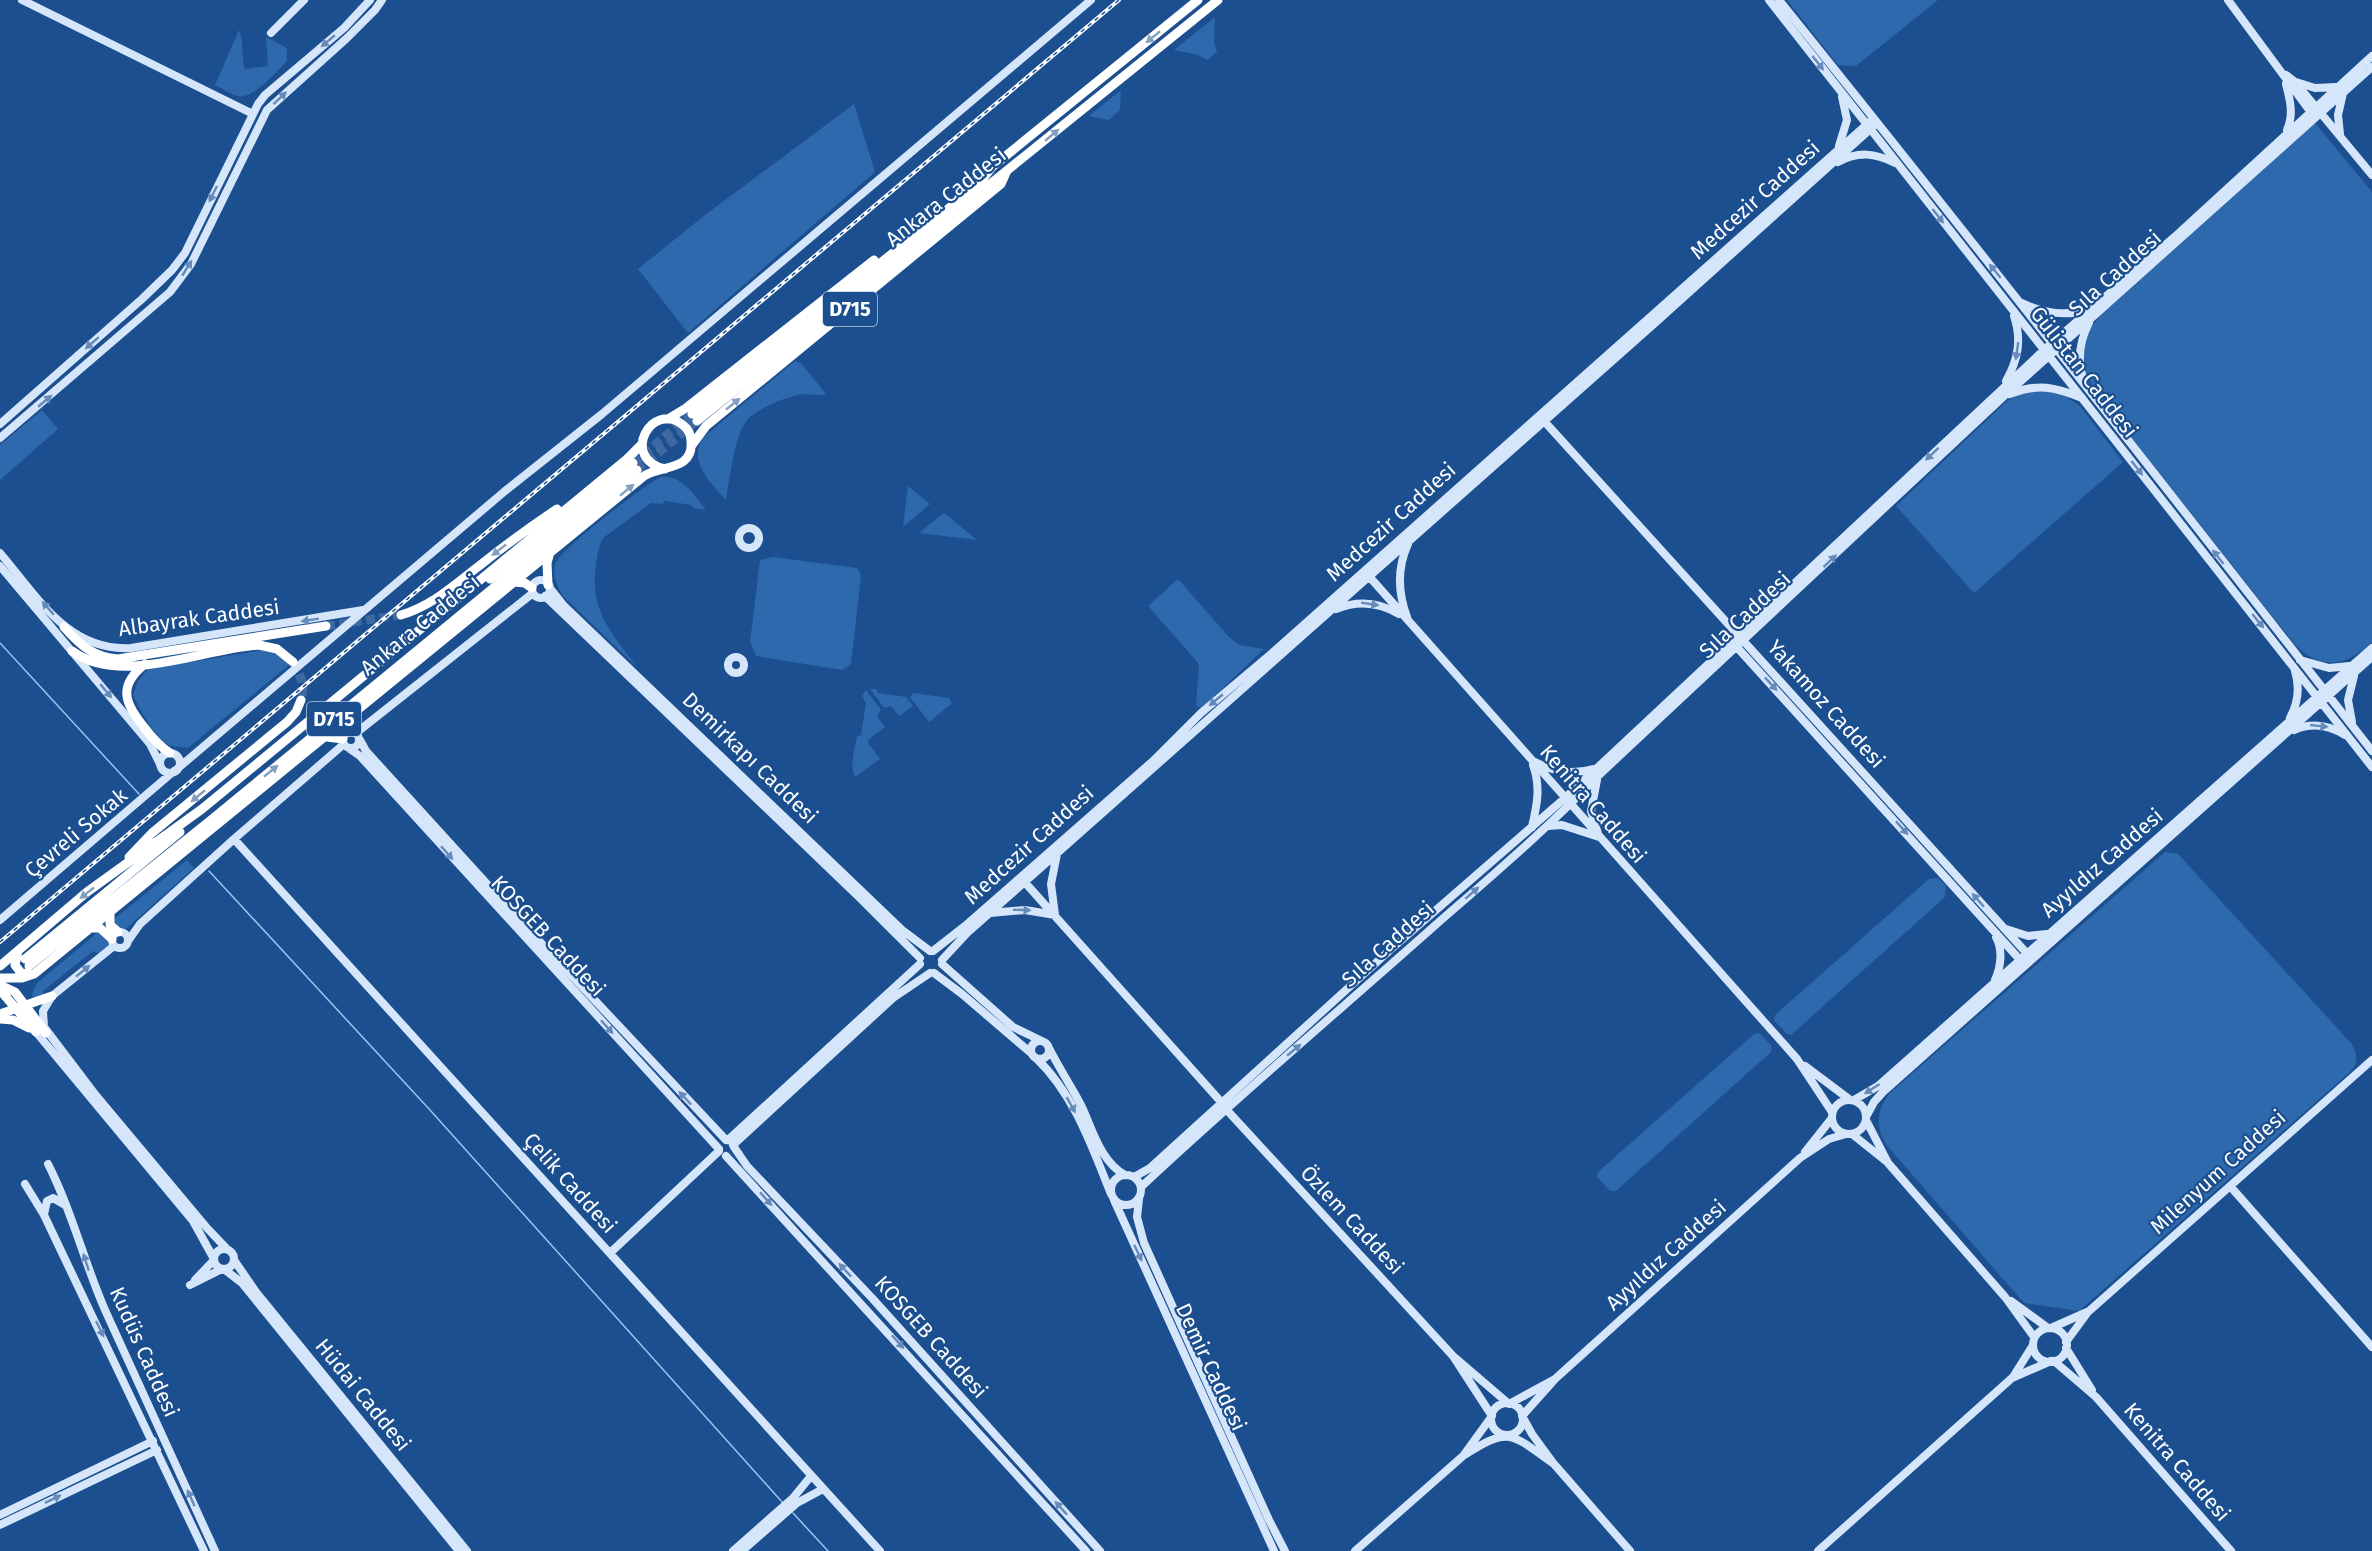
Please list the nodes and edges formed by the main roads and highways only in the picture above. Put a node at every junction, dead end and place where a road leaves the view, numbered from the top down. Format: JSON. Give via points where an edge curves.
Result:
{"nodes":[{"id":1,"x":1198,"y":0,"type":"edge"},
{"id":2,"x":1218,"y":0,"type":"edge"},
{"id":3,"x":992,"y":167,"type":"junction"},
{"id":4,"x":1006,"y":172,"type":"junction"},
{"id":5,"x":668,"y":419,"type":"junction"},
{"id":6,"x":642,"y":444,"type":"junction"},
{"id":7,"x":692,"y":445,"type":"junction"},
{"id":8,"x":665,"y":469,"type":"junction"},
{"id":9,"x":583,"y":495,"type":"junction"},
{"id":10,"x":550,"y":552,"type":"junction"},
{"id":11,"x":514,"y":582,"type":"junction"},
{"id":12,"x":549,"y":586,"type":"road end"},
{"id":13,"x":533,"y":590,"type":"road end"},
{"id":14,"x":401,"y":615,"type":"tunnel mouth"},
{"id":15,"x":328,"y":622,"type":"tunnel mouth"},
{"id":16,"x":461,"y":625,"type":"junction"},
{"id":17,"x":64,"y":627,"type":"road end"},
{"id":18,"x":72,"y":651,"type":"road end"},
{"id":19,"x":292,"y":662,"type":"tunnel mouth"},
{"id":20,"x":145,"y":664,"type":"junction"},
{"id":21,"x":399,"y":666,"type":"junction"},
{"id":22,"x":301,"y":700,"type":"tunnel mouth"},
{"id":23,"x":354,"y":715,"type":"junction"},
{"id":24,"x":357,"y":735,"type":"road end"},
{"id":25,"x":327,"y":737,"type":"junction"},
{"id":26,"x":346,"y":744,"type":"road end"},
{"id":27,"x":172,"y":754,"type":"road end"},
{"id":28,"x":211,"y":820,"type":"junction"},
{"id":29,"x":159,"y":872,"type":"junction"},
{"id":30,"x":109,"y":877,"type":"junction"},
{"id":31,"x":110,"y":912,"type":"junction"},
{"id":32,"x":90,"y":928,"type":"junction"},
{"id":33,"x":18,"y":951,"type":"junction"},
{"id":34,"x":0,"y":966,"type":"edge"},
{"id":35,"x":38,"y":971,"type":"junction"},
{"id":36,"x":0,"y":978,"type":"edge"},
{"id":37,"x":0,"y":988,"type":"edge"},
{"id":38,"x":52,"y":996,"type":"road end"},
{"id":39,"x":21,"y":1007,"type":"junction"},
{"id":40,"x":0,"y":1014,"type":"edge"},
{"id":41,"x":0,"y":1019,"type":"edge"}],
"edges":[{"from":1,"to":3,"type":"highway","name":"Ankara Caddesi","number":"D715","one_way":true},
{"from":4,"to":2,"type":"highway","name":"Ankara Caddesi","number":"D715","one_way":true},
{"from":3,"to":4,"type":"highway","name":"Ankara Caddesi","number":"D715","via":[[979,184],[694,418]]},
{"from":3,"to":5,"type":"highway"},
{"from":7,"to":4,"type":"highway","number":"D715","one_way":true,"via":[[706,426],[1001,184]]},
{"from":5,"to":6,"type":"highway","via":[[652,424]]},
{"from":5,"to":7,"type":"highway","via":[[687,430]]},
{"from":6,"to":8,"type":"highway","via":[[651,464]]},
{"from":6,"to":9,"type":"highway"},
{"from":7,"to":8,"type":"highway","via":[[685,461]]},
{"from":10,"to":8,"type":"highway","one_way":true,"via":[[645,476]]},
{"from":9,"to":14,"type":"highway","one_way":true,"via":[[524,532],[436,599]]},
{"from":9,"to":30,"type":"highway","via":[[202,809]]},
{"from":10,"to":11,"type":"highway"},
{"from":10,"to":12,"type":"highway"},
{"from":11,"to":13,"type":"highway","via":[[525,583]]},
{"from":11,"to":16,"type":"highway"},
{"from":15,"to":17,"type":"highway","one_way":true,"via":[[118,659],[89,652]]},
{"from":16,"to":21,"type":"highway"},
{"from":16,"to":23,"type":"highway"},
{"from":18,"to":20,"type":"highway","via":[[106,665]]},
{"from":19,"to":20,"type":"highway","via":[[278,649],[259,645]]},
{"from":20,"to":27,"type":"highway","via":[[130,679],[126,701],[154,740]]},
{"from":28,"to":21,"type":"highway","name":"Ankara Caddesi","number":"D715","one_way":true},
{"from":21,"to":28,"type":"highway","name":"Ankara Caddesi","number":"D715","via":[[635,466],[27,962]]},
{"from":22,"to":30,"type":"highway","one_way":true,"via":[[287,722],[152,833]]},
{"from":23,"to":24,"type":"highway"},
{"from":23,"to":25,"type":"highway"},
{"from":25,"to":26,"type":"highway"},
{"from":25,"to":29,"type":"highway"},
{"from":28,"to":29,"type":"highway"},
{"from":29,"to":31,"type":"highway"},
{"from":30,"to":33,"type":"highway","one_way":true},
{"from":31,"to":32,"type":"highway"},
{"from":31,"to":32,"type":"highway","via":[[110,925],[116,937]]},
{"from":32,"to":35,"type":"highway"},
{"from":33,"to":34,"type":"highway"},
{"from":33,"to":35,"type":"highway","via":[[18,970],[26,974]]},
{"from":35,"to":36,"type":"highway","via":[[27,978]]},
{"from":37,"to":39,"type":"highway"},
{"from":38,"to":39,"type":"highway"},
{"from":39,"to":40,"type":"highway"},
{"from":39,"to":41,"type":"highway","via":[[41,1032],[17,1021]]}]}
